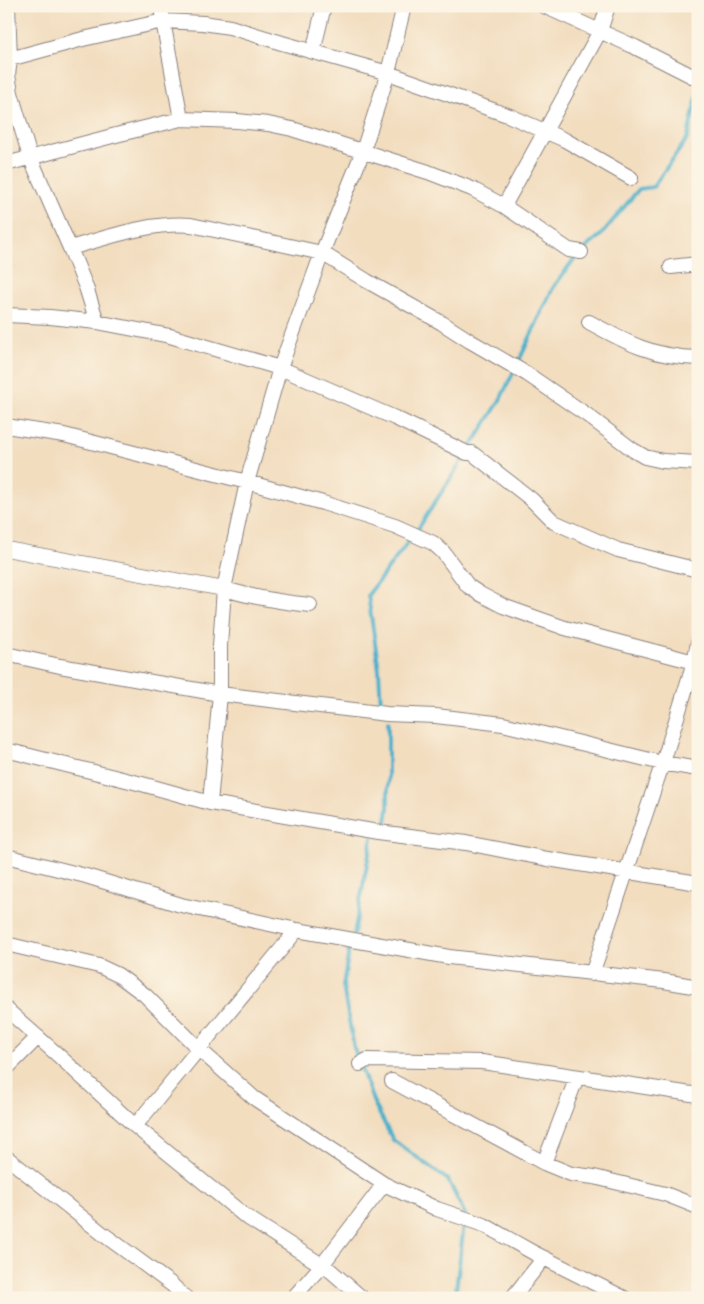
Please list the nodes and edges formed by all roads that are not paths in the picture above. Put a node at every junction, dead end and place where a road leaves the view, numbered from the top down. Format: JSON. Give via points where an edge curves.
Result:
{"nodes":[{"id":1,"x":8,"y":6,"type":"edge"},
{"id":2,"x":161,"y":6,"type":"edge"},
{"id":3,"x":324,"y":6,"type":"edge"},
{"id":4,"x":404,"y":6,"type":"edge"},
{"id":5,"x":544,"y":6,"type":"edge"},
{"id":6,"x":608,"y":6,"type":"edge"},
{"id":7,"x":163,"y":21,"type":"junction"},
{"id":8,"x":600,"y":31,"type":"junction"},
{"id":9,"x":313,"y":52,"type":"junction"},
{"id":10,"x":8,"y":60,"type":"edge"},
{"id":11,"x":388,"y":73,"type":"junction"},
{"id":12,"x":698,"y":79,"type":"edge"},
{"id":13,"x":181,"y":119,"type":"junction"},
{"id":14,"x":546,"y":132,"type":"junction"},
{"id":15,"x":362,"y":151,"type":"junction"},
{"id":16,"x":30,"y":157,"type":"junction"},
{"id":17,"x":6,"y":164,"type":"edge"},
{"id":18,"x":631,"y":178,"type":"dead end"},
{"id":19,"x":504,"y":206,"type":"junction"},
{"id":20,"x":70,"y":248,"type":"junction"},
{"id":21,"x":580,"y":252,"type":"dead end"},
{"id":22,"x":322,"y":253,"type":"junction"},
{"id":23,"x":698,"y":264,"type":"edge"},
{"id":24,"x":671,"y":267,"type":"dead end"},
{"id":25,"x":6,"y":315,"type":"edge"},
{"id":26,"x":97,"y":322,"type":"junction"},
{"id":27,"x":589,"y":322,"type":"dead end"},
{"id":28,"x":698,"y":358,"type":"edge"},
{"id":29,"x":280,"y":368,"type":"junction"},
{"id":30,"x":6,"y":426,"type":"edge"},
{"id":31,"x":698,"y":464,"type":"edge"},
{"id":32,"x":246,"y":482,"type":"junction"},
{"id":33,"x":6,"y":549,"type":"edge"},
{"id":34,"x":698,"y":570,"type":"edge"},
{"id":35,"x":224,"y":589,"type":"junction"},
{"id":36,"x":310,"y":605,"type":"dead end"},
{"id":37,"x":698,"y":642,"type":"edge"},
{"id":38,"x":6,"y":654,"type":"edge"},
{"id":39,"x":696,"y":663,"type":"edge"},
{"id":40,"x":220,"y":694,"type":"junction"},
{"id":41,"x":6,"y":750,"type":"edge"},
{"id":42,"x":662,"y":763,"type":"junction"},
{"id":43,"x":698,"y":769,"type":"edge"},
{"id":44,"x":210,"y":803,"type":"junction"},
{"id":45,"x":6,"y":856,"type":"edge"},
{"id":46,"x":626,"y":871,"type":"junction"},
{"id":47,"x":698,"y":883,"type":"edge"},
{"id":48,"x":297,"y":930,"type":"junction"},
{"id":49,"x":6,"y":944,"type":"edge"},
{"id":50,"x":592,"y":974,"type":"junction"},
{"id":51,"x":698,"y":987,"type":"edge"},
{"id":52,"x":6,"y":1009,"type":"edge"},
{"id":53,"x":38,"y":1037,"type":"junction"},
{"id":54,"x":200,"y":1050,"type":"junction"},
{"id":55,"x":360,"y":1064,"type":"dead end"},
{"id":56,"x":6,"y":1068,"type":"edge"},
{"id":57,"x":577,"y":1077,"type":"junction"},
{"id":58,"x":392,"y":1081,"type":"dead end"},
{"id":59,"x":698,"y":1095,"type":"edge"},
{"id":60,"x":135,"y":1126,"type":"junction"},
{"id":61,"x":6,"y":1157,"type":"edge"},
{"id":62,"x":544,"y":1163,"type":"junction"},
{"id":63,"x":384,"y":1184,"type":"junction"},
{"id":64,"x":698,"y":1206,"type":"edge"},
{"id":65,"x":544,"y":1258,"type":"junction"},
{"id":66,"x":322,"y":1265,"type":"junction"},
{"id":67,"x":186,"y":1298,"type":"edge"},
{"id":68,"x":294,"y":1298,"type":"edge"},
{"id":69,"x":362,"y":1298,"type":"edge"},
{"id":70,"x":512,"y":1298,"type":"edge"},
{"id":71,"x":624,"y":1298,"type":"edge"}],
"edges":[{"from":1,"to":10,"type":"street"},
{"from":2,"to":7,"type":"street"},
{"from":3,"to":9,"type":"street"},
{"from":4,"to":11,"type":"street"},
{"from":5,"to":8,"type":"street"},
{"from":6,"to":8,"type":"street"},
{"from":7,"to":9,"type":"street","via":[[203,22],[230,27]]},
{"from":7,"to":10,"type":"street"},
{"from":7,"to":13,"type":"street"},
{"from":8,"to":12,"type":"street"},
{"from":8,"to":14,"type":"street"},
{"from":9,"to":11,"type":"street"},
{"from":10,"to":16,"type":"street","via":[[12,93]]},
{"from":11,"to":14,"type":"street"},
{"from":11,"to":15,"type":"street"},
{"from":13,"to":15,"type":"street","via":[[268,124]]},
{"from":13,"to":16,"type":"street"},
{"from":14,"to":18,"type":"street"},
{"from":14,"to":19,"type":"street"},
{"from":15,"to":19,"type":"street","via":[[472,189]]},
{"from":15,"to":22,"type":"street"},
{"from":16,"to":17,"type":"street"},
{"from":16,"to":20,"type":"street"},
{"from":19,"to":21,"type":"street","via":[[569,250]]},
{"from":20,"to":22,"type":"street","via":[[134,230],[175,224]]},
{"from":20,"to":26,"type":"street"},
{"from":22,"to":29,"type":"street"},
{"from":22,"to":31,"type":"street","via":[[516,367],[645,457]]},
{"from":23,"to":24,"type":"street"},
{"from":25,"to":26,"type":"street"},
{"from":26,"to":29,"type":"street","via":[[170,336]]},
{"from":27,"to":28,"type":"street","via":[[626,342],[656,353]]},
{"from":29,"to":32,"type":"street"},
{"from":29,"to":34,"type":"street","via":[[468,452],[531,499],[554,522],[618,550]]},
{"from":30,"to":32,"type":"street","via":[[64,435]]},
{"from":32,"to":35,"type":"street"},
{"from":32,"to":39,"type":"street","via":[[395,526],[433,543],[468,586],[503,606],[564,628]]},
{"from":33,"to":35,"type":"street"},
{"from":35,"to":36,"type":"street","via":[[252,597]]},
{"from":35,"to":40,"type":"street"},
{"from":37,"to":39,"type":"street"},
{"from":38,"to":40,"type":"street"},
{"from":39,"to":42,"type":"street"},
{"from":40,"to":42,"type":"street","via":[[503,724]]},
{"from":40,"to":44,"type":"street"},
{"from":41,"to":44,"type":"street"},
{"from":42,"to":43,"type":"street"},
{"from":42,"to":46,"type":"street"},
{"from":44,"to":46,"type":"street"},
{"from":45,"to":48,"type":"street","via":[[181,905]]},
{"from":46,"to":47,"type":"street"},
{"from":46,"to":50,"type":"street"},
{"from":48,"to":50,"type":"street","via":[[449,957]]},
{"from":48,"to":54,"type":"street"},
{"from":49,"to":54,"type":"street","via":[[99,966],[118,975],[145,995]]},
{"from":50,"to":51,"type":"street"},
{"from":52,"to":53,"type":"street"},
{"from":53,"to":56,"type":"street"},
{"from":53,"to":60,"type":"street"},
{"from":54,"to":60,"type":"street"},
{"from":54,"to":63,"type":"street","via":[[254,1098]]},
{"from":55,"to":57,"type":"street","via":[[367,1060],[482,1062]]},
{"from":57,"to":59,"type":"street"},
{"from":57,"to":62,"type":"street"},
{"from":58,"to":62,"type":"street"},
{"from":60,"to":66,"type":"street","via":[[245,1216]]},
{"from":61,"to":67,"type":"street"},
{"from":62,"to":64,"type":"street","via":[[571,1174],[665,1194]]},
{"from":63,"to":65,"type":"street","via":[[437,1209],[484,1225]]},
{"from":63,"to":66,"type":"street"},
{"from":65,"to":70,"type":"street"},
{"from":65,"to":71,"type":"street"},
{"from":66,"to":68,"type":"street"},
{"from":66,"to":69,"type":"street"}]}
